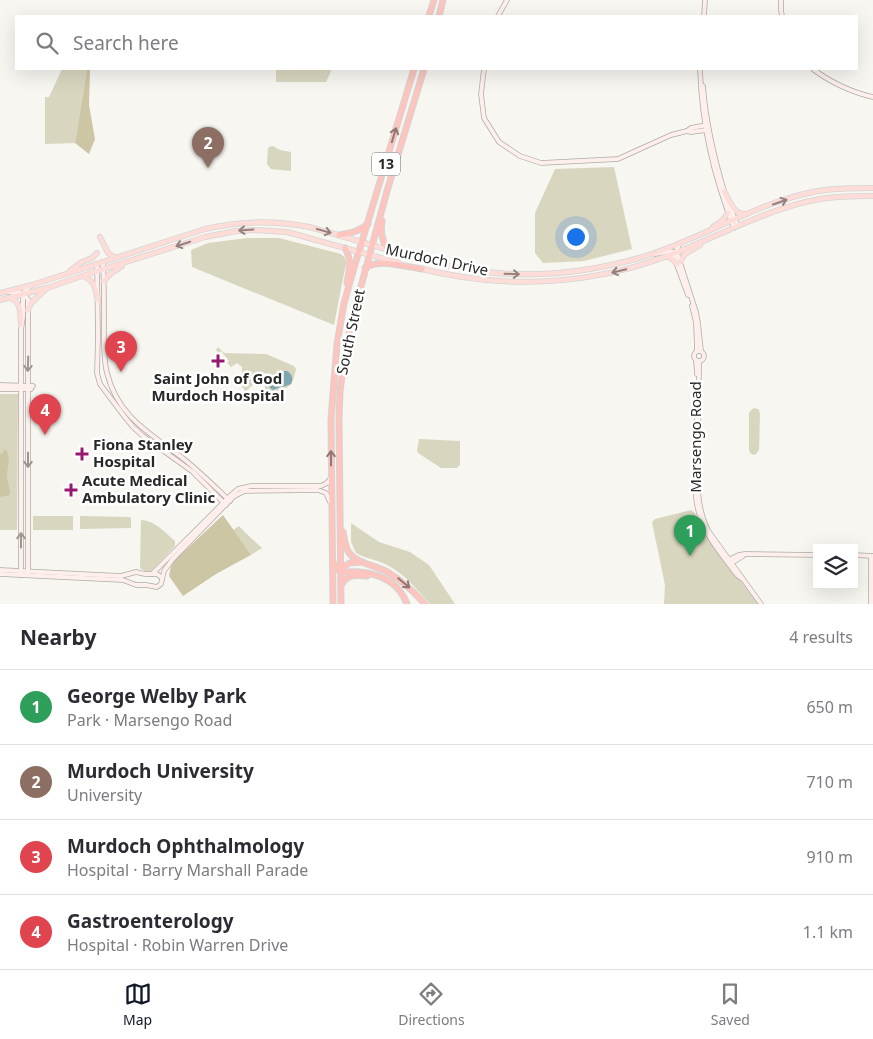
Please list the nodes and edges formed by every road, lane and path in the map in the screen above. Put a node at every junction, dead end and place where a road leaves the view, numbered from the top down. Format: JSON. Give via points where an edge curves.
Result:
{"nodes":[{"id":1,"x":434,"y":0,"type":"edge"},
{"id":2,"x":443,"y":0,"type":"edge"},
{"id":3,"x":507,"y":0,"type":"edge"},
{"id":4,"x":704,"y":0,"type":"edge"},
{"id":5,"x":781,"y":0,"type":"edge"},
{"id":6,"x":429,"y":15,"type":"edge"},
{"id":7,"x":439,"y":15,"type":"edge"},
{"id":8,"x":499,"y":15,"type":"edge"},
{"id":9,"x":703,"y":15,"type":"edge"},
{"id":10,"x":782,"y":15,"type":"edge"},
{"id":11,"x":414,"y":70,"type":"edge"},
{"id":12,"x":424,"y":70,"type":"edge"},
{"id":13,"x":484,"y":70,"type":"edge"},
{"id":14,"x":701,"y":70,"type":"edge"},
{"id":15,"x":814,"y":70,"type":"edge"},
{"id":16,"x":873,"y":97,"type":"edge"},
{"id":17,"x":706,"y":128,"type":"junction"},
{"id":18,"x":873,"y":188,"type":"edge"},
{"id":19,"x":387,"y":191,"type":"junction"},
{"id":20,"x":724,"y":192,"type":"junction"},
{"id":21,"x":873,"y":196,"type":"edge"},
{"id":22,"x":728,"y":214,"type":"junction"},
{"id":23,"x":748,"y":214,"type":"junction"},
{"id":24,"x":733,"y":220,"type":"junction"},
{"id":25,"x":368,"y":223,"type":"junction"},
{"id":26,"x":736,"y":227,"type":"junction"},
{"id":27,"x":339,"y":235,"type":"junction"},
{"id":28,"x":100,"y":237,"type":"dead end"},
{"id":29,"x":692,"y":238,"type":"junction"},
{"id":30,"x":707,"y":240,"type":"junction"},
{"id":31,"x":362,"y":242,"type":"junction"},
{"id":32,"x":678,"y":244,"type":"junction"},
{"id":33,"x":372,"y":245,"type":"junction"},
{"id":34,"x":345,"y":248,"type":"junction"},
{"id":35,"x":388,"y":250,"type":"junction"},
{"id":36,"x":359,"y":252,"type":"junction"},
{"id":37,"x":97,"y":253,"type":"dead end"},
{"id":38,"x":675,"y":253,"type":"junction"},
{"id":39,"x":369,"y":255,"type":"junction"},
{"id":40,"x":648,"y":255,"type":"junction"},
{"id":41,"x":666,"y":256,"type":"junction"},
{"id":42,"x":116,"y":258,"type":"junction"},
{"id":43,"x":103,"y":262,"type":"junction"},
{"id":44,"x":127,"y":262,"type":"junction"},
{"id":45,"x":678,"y":263,"type":"junction"},
{"id":46,"x":98,"y":264,"type":"junction"},
{"id":47,"x":365,"y":268,"type":"junction"},
{"id":48,"x":104,"y":269,"type":"junction"},
{"id":49,"x":422,"y":269,"type":"junction"},
{"id":50,"x":98,"y":271,"type":"junction"},
{"id":51,"x":64,"y":275,"type":"junction"},
{"id":52,"x":82,"y":276,"type":"junction"},
{"id":53,"x":104,"y":281,"type":"junction"},
{"id":54,"x":32,"y":285,"type":"junction"},
{"id":55,"x":47,"y":288,"type":"junction"},
{"id":56,"x":1,"y":293,"type":"edge"},
{"id":57,"x":24,"y":295,"type":"junction"},
{"id":58,"x":10,"y":298,"type":"junction"},
{"id":59,"x":0,"y":300,"type":"edge"},
{"id":60,"x":98,"y":300,"type":"junction"},
{"id":61,"x":28,"y":310,"type":"junction"},
{"id":62,"x":341,"y":318,"type":"junction"},
{"id":63,"x":22,"y":324,"type":"junction"},
{"id":64,"x":28,"y":328,"type":"junction"},
{"id":65,"x":21,"y":335,"type":"junction"},
{"id":66,"x":699,"y":351,"type":"junction"},
{"id":67,"x":698,"y":360,"type":"junction"},
{"id":68,"x":107,"y":374,"type":"junction"},
{"id":69,"x":99,"y":382,"type":"junction"},
{"id":70,"x":0,"y":385,"type":"edge"},
{"id":71,"x":25,"y":387,"type":"junction"},
{"id":72,"x":0,"y":389,"type":"edge"},
{"id":73,"x":331,"y":478,"type":"junction"},
{"id":74,"x":21,"y":494,"type":"junction"},
{"id":75,"x":28,"y":494,"type":"junction"},
{"id":76,"x":229,"y":500,"type":"junction"},
{"id":77,"x":225,"y":504,"type":"junction"},
{"id":78,"x":332,"y":507,"type":"junction"},
{"id":79,"x":21,"y":513,"type":"junction"},
{"id":80,"x":28,"y":513,"type":"junction"},
{"id":81,"x":340,"y":519,"type":"junction"},
{"id":82,"x":813,"y":555,"type":"edge"},
{"id":83,"x":858,"y":555,"type":"edge"},
{"id":84,"x":872,"y":556,"type":"edge"},
{"id":85,"x":332,"y":559,"type":"junction"},
{"id":86,"x":362,"y":562,"type":"junction"},
{"id":87,"x":729,"y":562,"type":"junction"},
{"id":88,"x":0,"y":570,"type":"edge"},
{"id":89,"x":340,"y":570,"type":"junction"},
{"id":90,"x":21,"y":573,"type":"junction"},
{"id":91,"x":28,"y":573,"type":"junction"},
{"id":92,"x":0,"y":574,"type":"edge"},
{"id":93,"x":131,"y":574,"type":"junction"},
{"id":94,"x":152,"y":574,"type":"junction"},
{"id":95,"x":162,"y":578,"type":"junction"},
{"id":96,"x":333,"y":581,"type":"junction"},
{"id":97,"x":131,"y":583,"type":"junction"},
{"id":98,"x":392,"y":583,"type":"junction"},
{"id":99,"x":341,"y":587,"type":"junction"},
{"id":100,"x":333,"y":604,"type":"edge"},
{"id":101,"x":341,"y":604,"type":"edge"},
{"id":102,"x":407,"y":604,"type":"edge"},
{"id":103,"x":425,"y":604,"type":"edge"},
{"id":104,"x":761,"y":604,"type":"edge"},
{"id":105,"x":871,"y":604,"type":"edge"}],
"edges":[{"from":1,"to":6,"type":"highway"},
{"from":2,"to":7,"type":"highway"},
{"from":3,"to":8,"type":"street"},
{"from":4,"to":9,"type":"street"},
{"from":5,"to":10,"type":"street"},
{"from":25,"to":11,"type":"highway","name":"South Street","number":"13","one_way":true},
{"from":12,"to":19,"type":"highway","name":"South Street","number":"13"},
{"from":13,"to":17,"type":"street","via":[[481,94],[484,118],[499,142],[520,156],[541,163],[618,159],[672,135]]},
{"from":14,"to":17,"type":"street"},
{"from":15,"to":16,"type":"street","via":[[862,95]]},
{"from":17,"to":20,"type":"street"},
{"from":17,"to":22,"type":"street"},
{"from":23,"to":18,"type":"main road","name":"Murdoch Drive","one_way":true,"via":[[812,192]]},
{"from":19,"to":33,"type":"highway","name":"South Street","number":"13"},
{"from":19,"to":35,"type":"highway","via":[[381,230]]},
{"from":20,"to":23,"type":"main road","via":[[738,214]]},
{"from":20,"to":24,"type":"street"},
{"from":21,"to":26,"type":"main road","name":"Murdoch Drive","via":[[804,202]]},
{"from":22,"to":24,"type":"street"},
{"from":22,"to":29,"type":"main road"},
{"from":23,"to":24,"type":"main road","name":"Murdoch Drive"},
{"from":24,"to":26,"type":"street"},
{"from":24,"to":29,"type":"main road","name":"Murdoch Drive"},
{"from":25,"to":27,"type":"highway","via":[[356,232]]},
{"from":25,"to":31,"type":"highway","name":"South Street","number":"13"},
{"from":26,"to":30,"type":"main road","name":"Murdoch Drive"},
{"from":27,"to":31,"type":"main road","name":"Murdoch Drive"},
{"from":42,"to":27,"type":"main road","name":"Murdoch Drive","one_way":true,"via":[[206,229],[237,223],[289,224]]},
{"from":28,"to":42,"type":"main road","via":[[108,253]]},
{"from":29,"to":32,"type":"main road","name":"Murdoch Drive"},
{"from":30,"to":38,"type":"main road","name":"Murdoch Drive"},
{"from":30,"to":45,"type":"main road","via":[[685,254]]},
{"from":31,"to":33,"type":"main road","name":"Murdoch Drive"},
{"from":31,"to":36,"type":"highway","name":"South Street","number":"13"},
{"from":32,"to":38,"type":"street","name":"Marsengo Road"},
{"from":32,"to":40,"type":"main road","name":"Murdoch Drive"},
{"from":33,"to":35,"type":"main road","name":"Murdoch Drive"},
{"from":33,"to":39,"type":"highway","name":"South Street","number":"13"},
{"from":34,"to":36,"type":"main road","name":"Murdoch Drive"},
{"from":34,"to":44,"type":"main road","name":"Murdoch Drive","one_way":true,"via":[[287,232],[236,231],[205,237]]},
{"from":34,"to":62,"type":"highway","via":[[350,266]]},
{"from":35,"to":40,"type":"main road","name":"Murdoch Drive","one_way":true,"via":[[460,268],[520,275],[585,270]]},
{"from":36,"to":39,"type":"main road","name":"Murdoch Drive"},
{"from":36,"to":62,"type":"highway","name":"South Street","number":"13"},
{"from":37,"to":51,"type":"main road"},
{"from":38,"to":40,"type":"street","via":[[667,251]]},
{"from":38,"to":41,"type":"main road","name":"Murdoch Drive"},
{"from":38,"to":45,"type":"street","name":"Marsengo Road"},
{"from":39,"to":47,"type":"highway","name":"South Street","number":"13"},
{"from":39,"to":49,"type":"main road","name":"Murdoch Drive"},
{"from":41,"to":45,"type":"main road"},
{"from":41,"to":49,"type":"main road","name":"Murdoch Drive","one_way":true,"via":[[611,273],[540,282],[488,280]]},
{"from":42,"to":43,"type":"main road","name":"Murdoch Drive"},
{"from":43,"to":46,"type":"main road","name":"Murdoch Drive"},
{"from":43,"to":48,"type":"street"},
{"from":44,"to":48,"type":"main road","name":"Murdoch Drive"},
{"from":44,"to":53,"type":"main road"},
{"from":45,"to":66,"type":"street","name":"Marsengo Road","via":[[696,323]]},
{"from":46,"to":50,"type":"street"},
{"from":46,"to":51,"type":"main road","name":"Murdoch Drive"},
{"from":47,"to":49,"type":"highway","via":[[381,264]]},
{"from":47,"to":81,"type":"highway","name":"South Street","number":"13","via":[[351,323],[340,391]]},
{"from":48,"to":50,"type":"main road","name":"Murdoch Drive"},
{"from":48,"to":53,"type":"street"},
{"from":50,"to":52,"type":"main road","name":"Murdoch Drive"},
{"from":50,"to":60,"type":"street"},
{"from":51,"to":54,"type":"main road","name":"Murdoch Drive"},
{"from":52,"to":55,"type":"main road","name":"Murdoch Drive"},
{"from":52,"to":60,"type":"main road","via":[[92,281]]},
{"from":53,"to":68,"type":"street"},
{"from":54,"to":56,"type":"main road","name":"Murdoch Drive"},
{"from":54,"to":57,"type":"street"},
{"from":55,"to":57,"type":"main road","name":"Murdoch Drive"},
{"from":55,"to":61,"type":"main road"},
{"from":56,"to":57,"type":"street"},
{"from":57,"to":58,"type":"main road","name":"Murdoch Drive"},
{"from":57,"to":61,"type":"street","via":[[28,299]]},
{"from":57,"to":63,"type":"street"},
{"from":58,"to":59,"type":"main road","name":"Murdoch Drive"},
{"from":58,"to":63,"type":"main road","via":[[19,306]]},
{"from":60,"to":69,"type":"street"},
{"from":61,"to":64,"type":"street"},
{"from":73,"to":62,"type":"highway","name":"South Street","number":"13","one_way":true,"via":[[332,402]]},
{"from":63,"to":65,"type":"street"},
{"from":64,"to":65,"type":"street"},
{"from":64,"to":71,"type":"street","one_way":true},
{"from":65,"to":71,"type":"street"},
{"from":66,"to":67,"type":"street","name":"Marsengo Road","via":[[694,354]]},
{"from":66,"to":67,"type":"street","name":"Marsengo Road","via":[[704,358]]},
{"from":67,"to":87,"type":"street","name":"Marsengo Road","via":[[699,503],[709,532]]},
{"from":68,"to":69,"type":"street","via":[[105,382]]},
{"from":68,"to":76,"type":"street","via":[[121,405],[138,426],[200,472]]},
{"from":69,"to":77,"type":"street","via":[[133,427],[192,472]]},
{"from":70,"to":71,"type":"street"},
{"from":71,"to":72,"type":"street"},
{"from":71,"to":74,"type":"street"},
{"from":71,"to":75,"type":"street","one_way":true},
{"from":73,"to":76,"type":"street","via":[[320,486],[244,487]]},
{"from":73,"to":78,"type":"highway","name":"South Street","number":"13"},
{"from":74,"to":75,"type":"street"},
{"from":74,"to":79,"type":"street"},
{"from":75,"to":80,"type":"street"},
{"from":76,"to":77,"type":"street"},
{"from":76,"to":78,"type":"street","via":[[244,491],[318,490],[326,492]]},
{"from":77,"to":94,"type":"street"},
{"from":77,"to":95,"type":"street","via":[[168,564]]},
{"from":78,"to":85,"type":"highway","name":"South Street","number":"13"},
{"from":79,"to":80,"type":"street"},
{"from":90,"to":79,"type":"street","one_way":true},
{"from":80,"to":91,"type":"street"},
{"from":81,"to":86,"type":"highway","via":[[348,551]]},
{"from":81,"to":89,"type":"highway","name":"South Street","number":"13"},
{"from":82,"to":87,"type":"street","via":[[745,554]]},
{"from":83,"to":84,"type":"street"},
{"from":84,"to":105,"type":"street"},
{"from":85,"to":89,"type":"highway"},
{"from":85,"to":96,"type":"highway","name":"South Street","number":"13"},
{"from":86,"to":89,"type":"highway","via":[[350,563]]},
{"from":86,"to":103,"type":"highway","one_way":true,"via":[[398,578]]},
{"from":87,"to":104,"type":"street","name":"Marsengo Road"},
{"from":88,"to":90,"type":"street"},
{"from":89,"to":96,"type":"highway"},
{"from":89,"to":98,"type":"highway","via":[[368,573]]},
{"from":89,"to":99,"type":"highway","name":"South Street","number":"13"},
{"from":90,"to":91,"type":"street"},
{"from":90,"to":92,"type":"street"},
{"from":91,"to":93,"type":"street"},
{"from":91,"to":97,"type":"street"},
{"from":93,"to":94,"type":"street"},
{"from":93,"to":97,"type":"street"},
{"from":94,"to":95,"type":"street"},
{"from":95,"to":97,"type":"street","via":[[162,584],[157,587]]},
{"from":96,"to":100,"type":"highway","name":"South Street","number":"13"},
{"from":98,"to":99,"type":"highway","via":[[358,575],[348,577]]},
{"from":98,"to":102,"type":"highway"},
{"from":99,"to":101,"type":"highway","name":"South Street","number":"13"}]}
